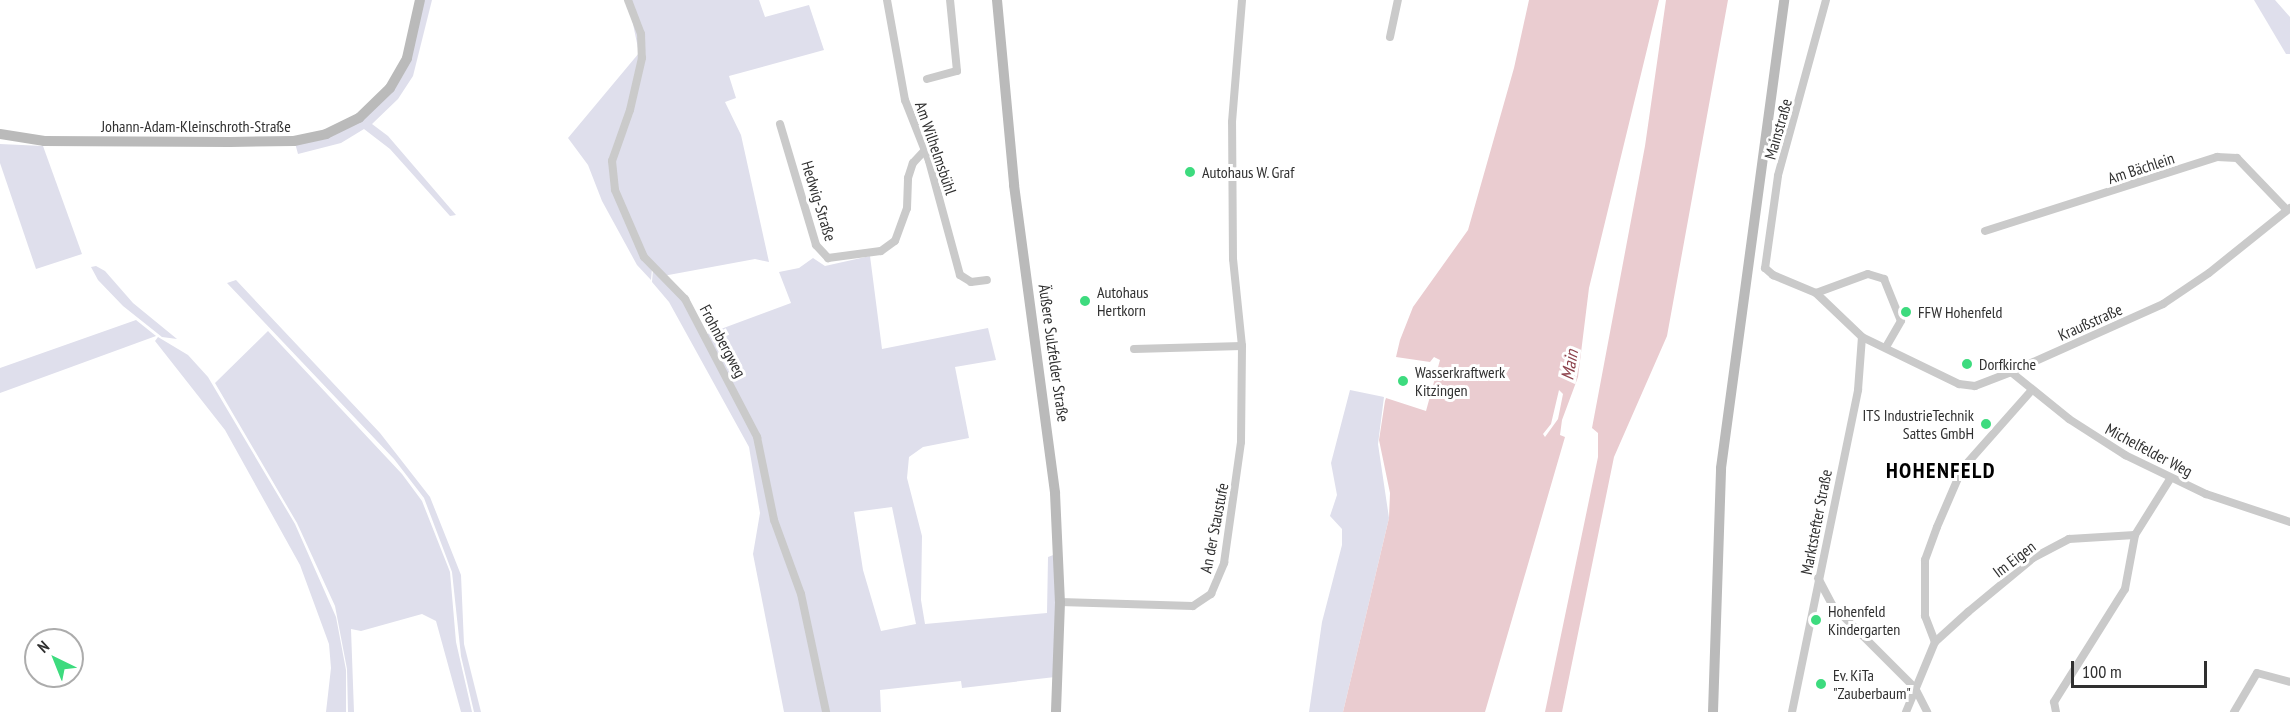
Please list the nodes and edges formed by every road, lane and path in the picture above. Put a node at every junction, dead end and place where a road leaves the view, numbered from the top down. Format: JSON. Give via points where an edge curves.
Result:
{"nodes":[{"id":1,"x":420,"y":0,"type":"edge"},
{"id":2,"x":628,"y":0,"type":"edge"},
{"id":3,"x":887,"y":0,"type":"edge"},
{"id":4,"x":951,"y":0,"type":"edge"},
{"id":5,"x":997,"y":0,"type":"edge"},
{"id":6,"x":1242,"y":0,"type":"edge"},
{"id":7,"x":1398,"y":0,"type":"edge"},
{"id":8,"x":1784,"y":0,"type":"edge"},
{"id":9,"x":1826,"y":0,"type":"edge"},
{"id":10,"x":1390,"y":37,"type":"dead end"},
{"id":11,"x":927,"y":79,"type":"dead end"},
{"id":12,"x":780,"y":124,"type":"dead end"},
{"id":13,"x":0,"y":135,"type":"edge"},
{"id":14,"x":925,"y":150,"type":"junction"},
{"id":15,"x":2289,"y":209,"type":"edge"},
{"id":16,"x":1985,"y":231,"type":"dead end"},
{"id":17,"x":1765,"y":267,"type":"joint"},
{"id":18,"x":987,"y":280,"type":"dead end"},
{"id":19,"x":1816,"y":293,"type":"junction"},
{"id":20,"x":1862,"y":337,"type":"junction"},
{"id":21,"x":1242,"y":346,"type":"junction"},
{"id":22,"x":1886,"y":347,"type":"junction"},
{"id":23,"x":1134,"y":349,"type":"dead end"},
{"id":24,"x":2011,"y":372,"type":"junction"},
{"id":25,"x":2031,"y":391,"type":"junction"},
{"id":26,"x":2170,"y":479,"type":"junction"},
{"id":27,"x":2290,"y":522,"type":"edge"},
{"id":28,"x":2135,"y":535,"type":"junction"},
{"id":29,"x":1818,"y":578,"type":"junction"},
{"id":30,"x":1060,"y":602,"type":"junction"},
{"id":31,"x":1935,"y":642,"type":"junction"},
{"id":32,"x":2290,"y":682,"type":"edge"},
{"id":33,"x":1915,"y":688,"type":"junction"},
{"id":34,"x":826,"y":712,"type":"edge"},
{"id":35,"x":1056,"y":712,"type":"edge"},
{"id":36,"x":1713,"y":712,"type":"edge"},
{"id":37,"x":1792,"y":712,"type":"edge"},
{"id":38,"x":1906,"y":712,"type":"edge"},
{"id":39,"x":1927,"y":712,"type":"edge"},
{"id":40,"x":2056,"y":712,"type":"edge"},
{"id":41,"x":2234,"y":712,"type":"edge"}],
"edges":[{"from":1,"to":13,"type":"main road","name":"Johann-Adam-Kleinschroth-Straße","via":[[407,58],[390,88],[359,118],[326,134],[294,141],[230,142],[44,141]]},
{"from":2,"to":34,"type":"street","name":"Frohnbergweg","via":[[641,34],[642,58],[630,110],[612,161],[613,183],[644,256],[685,299],[754,430],[774,520],[801,594]]},
{"from":3,"to":14,"type":"street","name":"Am Wilhelmsbühl","via":[[904,100]]},
{"from":4,"to":11,"type":"street","via":[[957,71]]},
{"from":5,"to":30,"type":"main road","name":"Äußere Sulzfelder Straße","via":[[1014,185],[1049,425]]},
{"from":6,"to":21,"type":"street","name":"An der Staustufe","via":[[1232,122],[1233,259]]},
{"from":7,"to":10,"type":"street"},
{"from":8,"to":36,"type":"main road","via":[[1721,468]]},
{"from":9,"to":17,"type":"street","name":"Mainstraße","via":[[1778,176]]},
{"from":12,"to":14,"type":"street","name":"Hedwig-Straße","via":[[816,245],[828,258],[881,251],[895,241],[907,208],[908,178],[913,163]]},
{"from":14,"to":18,"type":"street","name":"Am Wilhelmsbühl","via":[[960,274],[971,282]]},
{"from":15,"to":16,"type":"street","name":"Am Bächlein","via":[[2237,158],[2217,157]]},
{"from":15,"to":24,"type":"street","name":"Kraußstraße","via":[[2163,304]]},
{"from":17,"to":19,"type":"street","name":"Kraußstraße","via":[[1773,275]]},
{"from":19,"to":20,"type":"street","name":"Kraußstraße"},
{"from":19,"to":22,"type":"street","via":[[1868,274],[1884,279],[1901,321]]},
{"from":20,"to":22,"type":"street","name":"Kraußstraße"},
{"from":20,"to":29,"type":"street","name":"Marktstefter Straße","via":[[1858,390]]},
{"from":21,"to":23,"type":"street"},
{"from":21,"to":30,"type":"street","name":"An der Staustufe","via":[[1241,442],[1236,489],[1224,563],[1212,594],[1201,603],[1184,607]]},
{"from":22,"to":24,"type":"street","name":"Kraußstraße","via":[[1959,384],[1975,386]]},
{"from":24,"to":25,"type":"street","name":"Michelfelder Weg"},
{"from":25,"to":26,"type":"street","name":"Michelfelder Weg","via":[[2125,455]]},
{"from":25,"to":31,"type":"street","via":[[1962,469],[1937,527],[1925,560],[1925,616]]},
{"from":26,"to":27,"type":"street","name":"Michelfelder Weg"},
{"from":26,"to":28,"type":"street"},
{"from":28,"to":31,"type":"street","name":"Im Eigen","via":[[2069,539],[2033,558]]},
{"from":28,"to":40,"type":"street","via":[[2125,589],[2054,702]]},
{"from":29,"to":33,"type":"street","via":[[1833,606]]},
{"from":29,"to":37,"type":"street","name":"Marktstefter Straße"},
{"from":30,"to":35,"type":"main road","name":"Äußere Sulzfelder Straße"},
{"from":31,"to":33,"type":"street","name":"Im Eigen"},
{"from":32,"to":41,"type":"street","via":[[2257,673]]},
{"from":33,"to":38,"type":"street","name":"Im Eigen"},
{"from":33,"to":39,"type":"street"}]}
